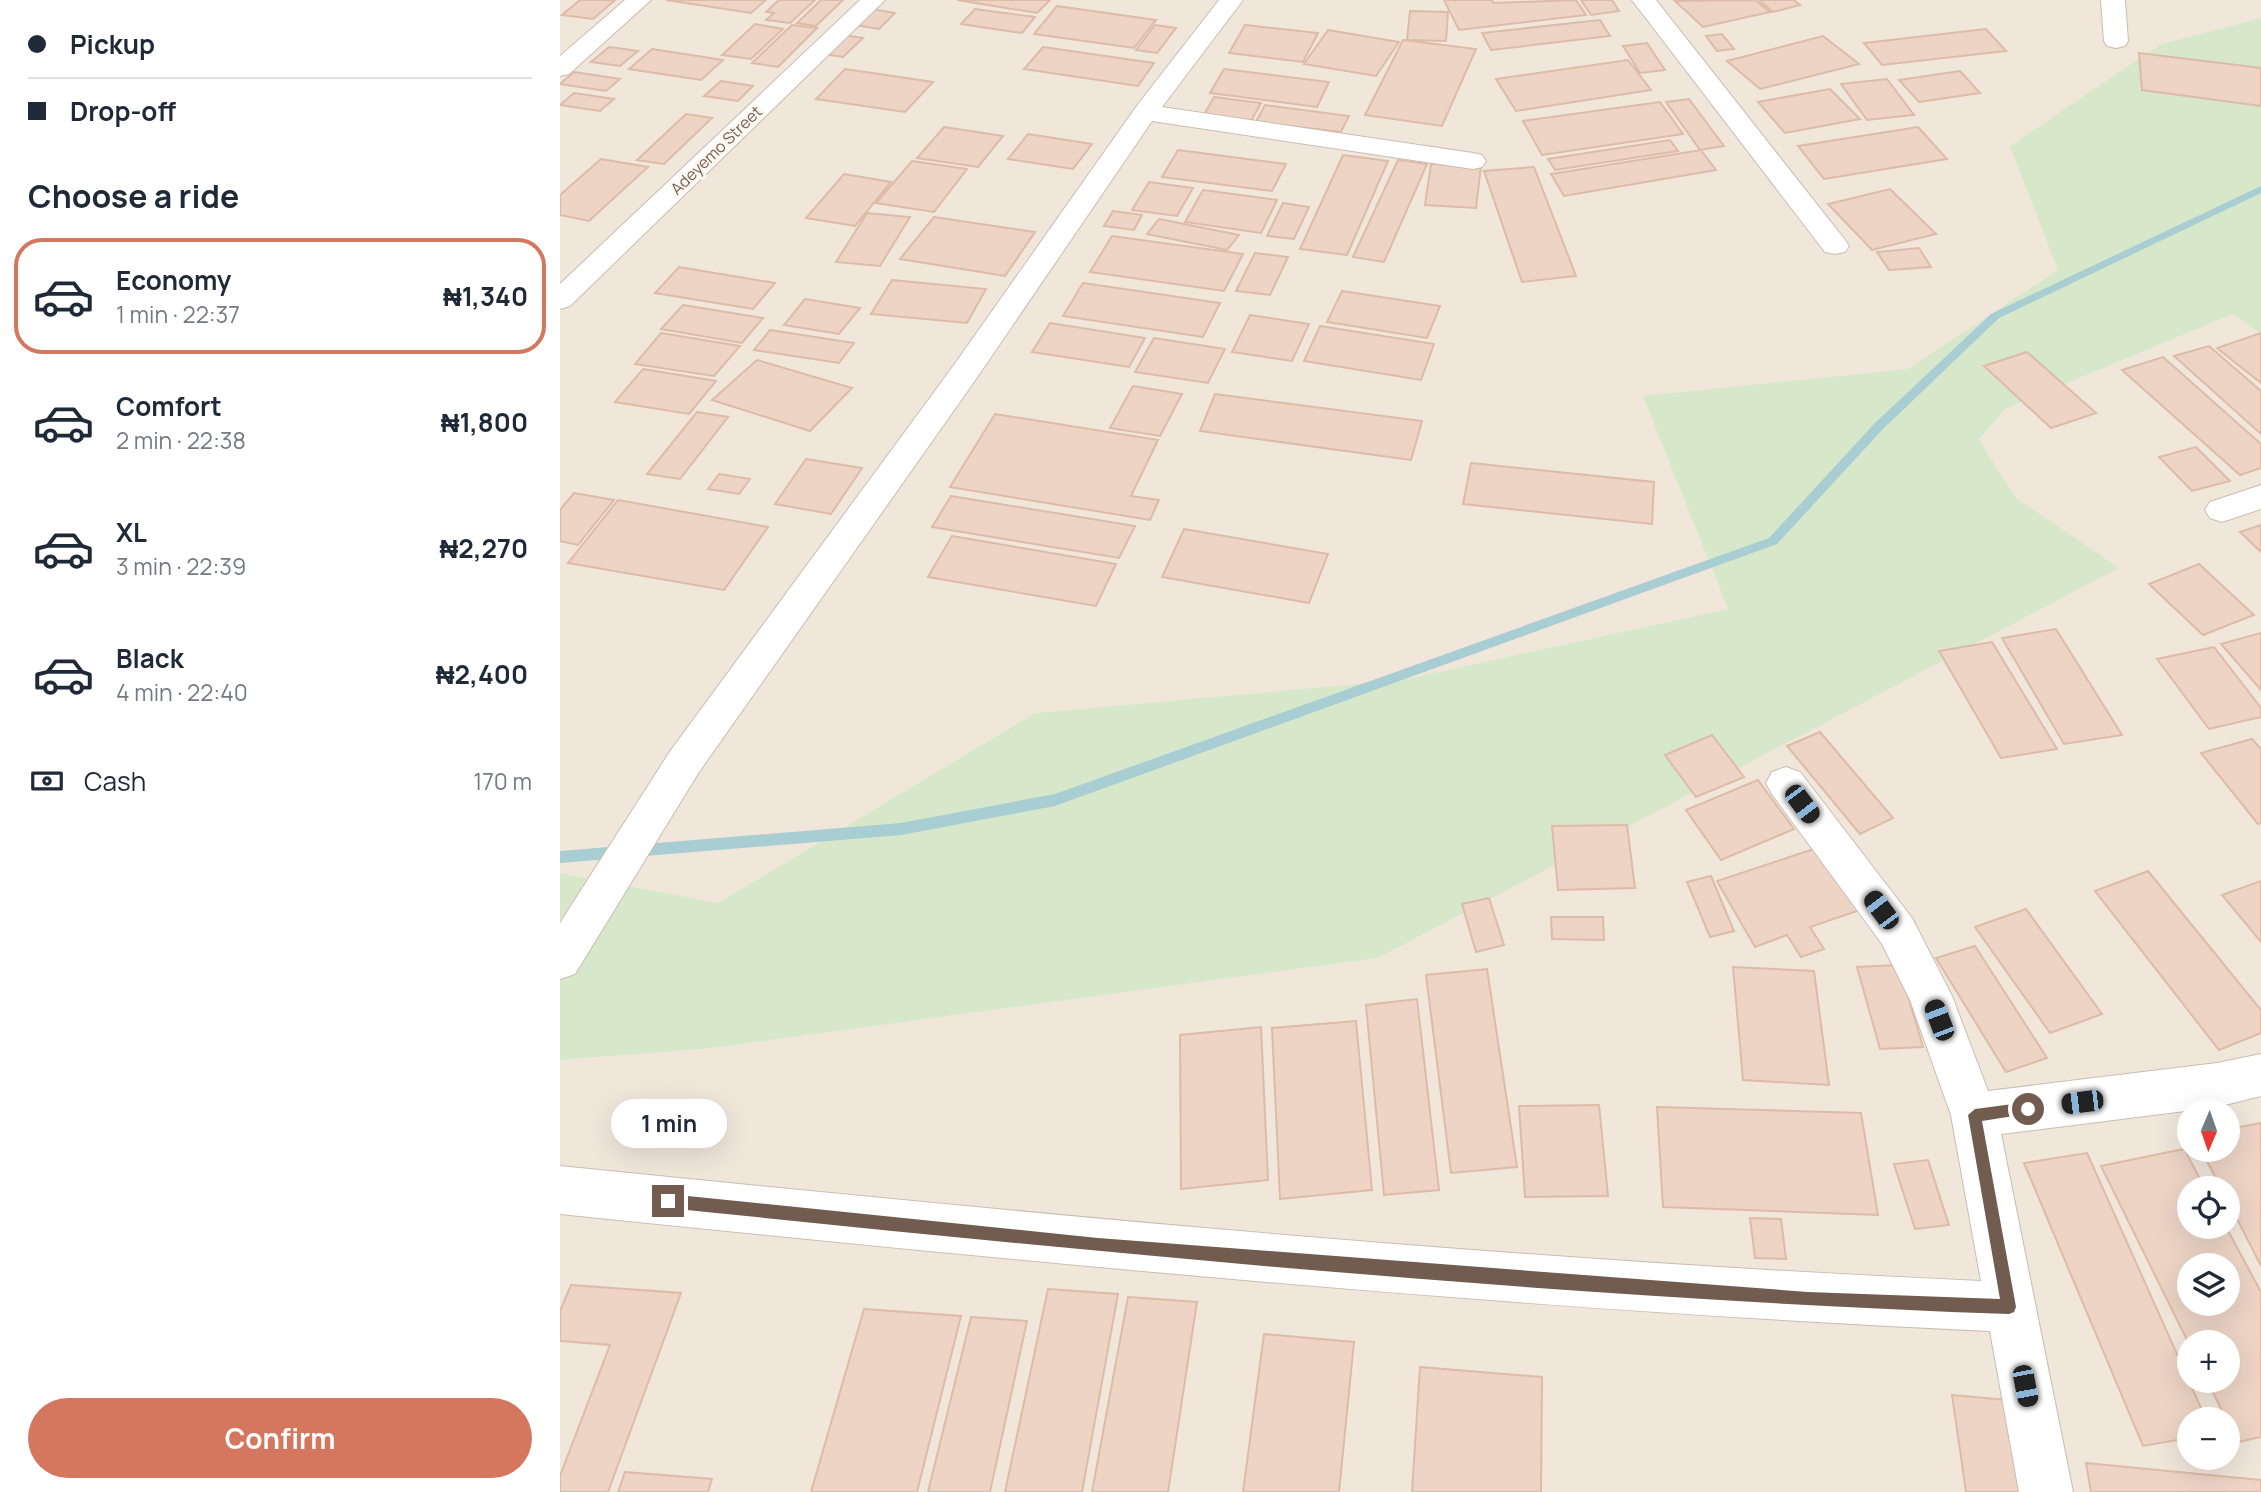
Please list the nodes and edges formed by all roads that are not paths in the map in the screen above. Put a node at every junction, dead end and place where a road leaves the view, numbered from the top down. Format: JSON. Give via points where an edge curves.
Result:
{"nodes":[{"id":1,"x":639,"y":0,"type":"edge"},
{"id":2,"x":873,"y":0,"type":"edge"},
{"id":3,"x":1231,"y":0,"type":"edge"},
{"id":4,"x":1644,"y":0,"type":"edge"},
{"id":5,"x":2113,"y":0,"type":"edge"},
{"id":6,"x":2116,"y":41,"type":"dead end"},
{"id":7,"x":560,"y":69,"type":"edge"},
{"id":8,"x":1145,"y":112,"type":"junction"},
{"id":9,"x":1473,"y":161,"type":"dead end"},
{"id":10,"x":1835,"y":246,"type":"dead end"},
{"id":11,"x":560,"y":300,"type":"edge"},
{"id":12,"x":2261,"y":497,"type":"edge"},
{"id":13,"x":2222,"y":510,"type":"dead end"},
{"id":14,"x":1786,"y":783,"type":"dead end"},
{"id":15,"x":560,"y":960,"type":"edge"},
{"id":16,"x":2261,"y":1074,"type":"edge"},
{"id":17,"x":1975,"y":1115,"type":"junction"},
{"id":18,"x":560,"y":1190,"type":"edge"},
{"id":19,"x":2009,"y":1307,"type":"junction"},
{"id":20,"x":2046,"y":1492,"type":"edge"}],
"edges":[{"from":1,"to":7,"type":"street"},
{"from":2,"to":11,"type":"street","name":"Adeyemo Street"},
{"from":3,"to":8,"type":"street"},
{"from":4,"to":10,"type":"street"},
{"from":5,"to":6,"type":"street"},
{"from":8,"to":9,"type":"street"},
{"from":8,"to":15,"type":"street","via":[[693,750]]},
{"from":12,"to":13,"type":"street"},
{"from":14,"to":17,"type":"street","via":[[1897,931],[1930,996]]},
{"from":16,"to":17,"type":"street","via":[[2217,1085]]},
{"from":17,"to":19,"type":"street"},
{"from":18,"to":19,"type":"street","via":[[1098,1245],[1808,1299]]},
{"from":19,"to":20,"type":"street"}]}
